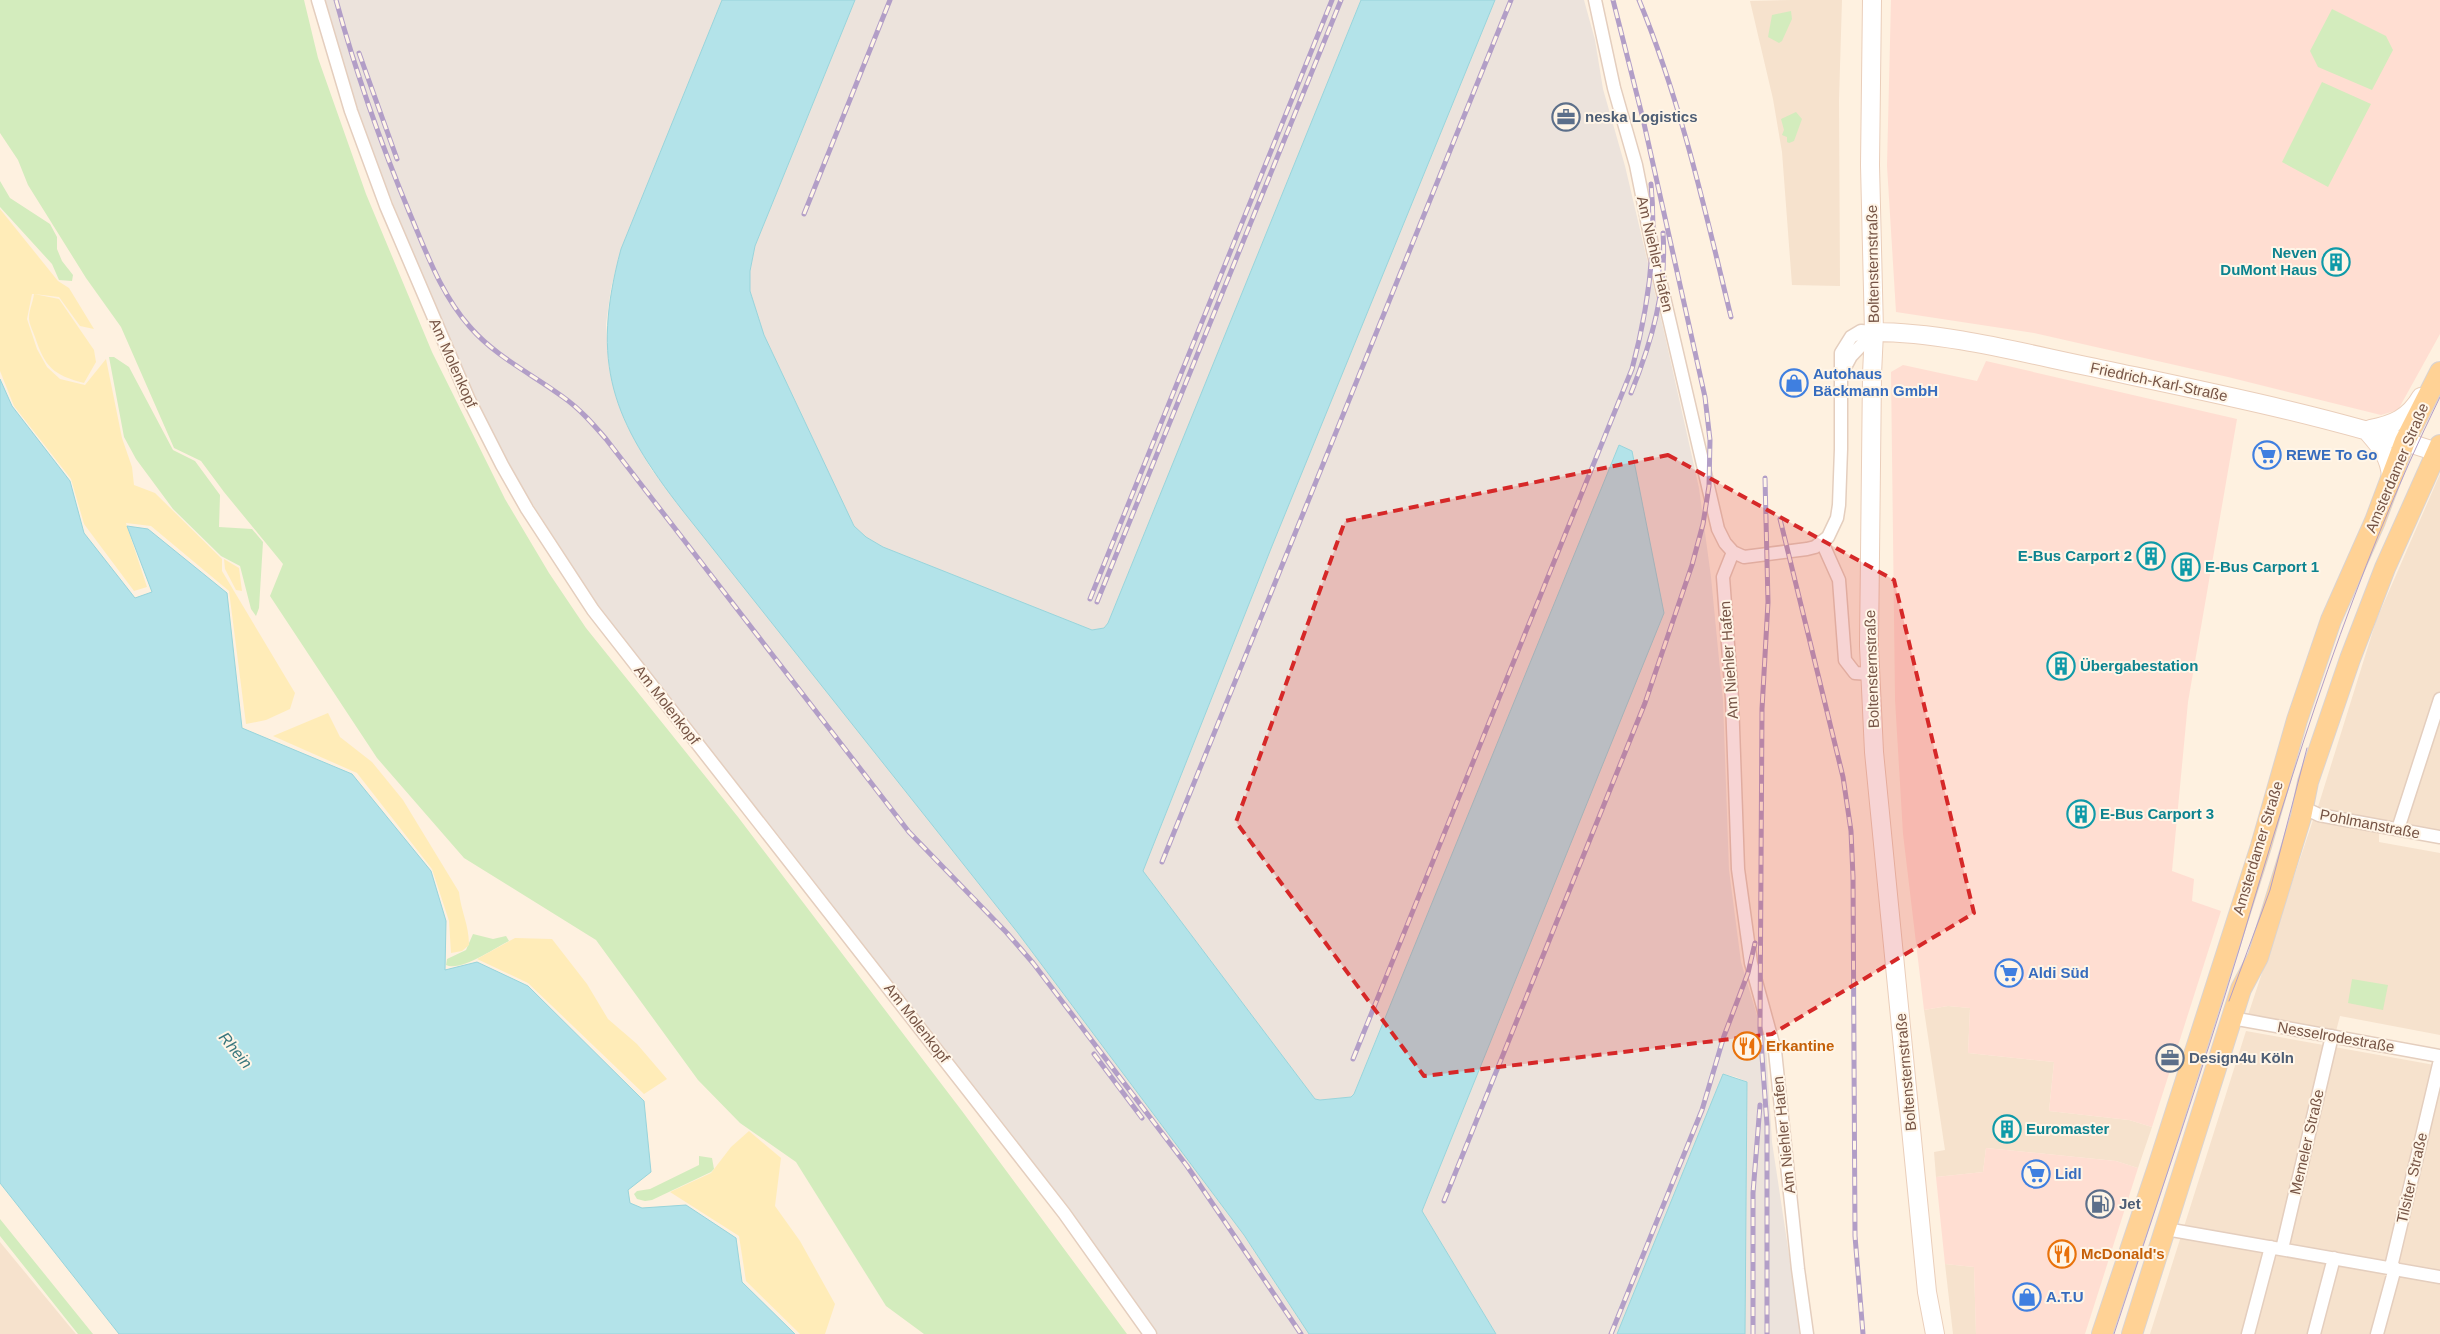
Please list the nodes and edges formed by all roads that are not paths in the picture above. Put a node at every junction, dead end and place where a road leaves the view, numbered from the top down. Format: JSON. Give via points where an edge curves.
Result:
{"nodes":[{"id":1,"x":318,"y":0,"type":"edge"},
{"id":2,"x":1595,"y":0,"type":"edge"},
{"id":3,"x":1872,"y":0,"type":"edge"},
{"id":4,"x":1874,"y":332,"type":"junction"},
{"id":5,"x":2440,"y":371,"type":"edge"},
{"id":6,"x":2366,"y":430,"type":"junction"},
{"id":7,"x":2405,"y":441,"type":"junction"},
{"id":8,"x":2439,"y":450,"type":"edge"},
{"id":9,"x":2391,"y":477,"type":"junction"},
{"id":10,"x":1822,"y":542,"type":"junction"},
{"id":11,"x":1733,"y":552,"type":"junction"},
{"id":12,"x":2331,"y":620,"type":"junction"},
{"id":13,"x":2350,"y":659,"type":"junction"},
{"id":14,"x":1870,"y":674,"type":"junction"},
{"id":15,"x":2440,"y":698,"type":"edge"},
{"id":16,"x":2302,"y":808,"type":"junction"},
{"id":17,"x":2398,"y":829,"type":"junction"},
{"id":18,"x":2440,"y":838,"type":"edge"},
{"id":19,"x":2232,"y":1018,"type":"junction"},
{"id":20,"x":2332,"y":1036,"type":"junction"},
{"id":21,"x":2440,"y":1056,"type":"edge"},
{"id":22,"x":2440,"y":1060,"type":"edge"},
{"id":23,"x":2166,"y":1229,"type":"junction"},
{"id":24,"x":2277,"y":1248,"type":"junction"},
{"id":25,"x":2334,"y":1258,"type":"junction"},
{"id":26,"x":2393,"y":1268,"type":"junction"},
{"id":27,"x":2440,"y":1277,"type":"edge"},
{"id":28,"x":1150,"y":1334,"type":"edge"},
{"id":29,"x":1807,"y":1334,"type":"edge"},
{"id":30,"x":1935,"y":1334,"type":"edge"},
{"id":31,"x":2102,"y":1334,"type":"edge"},
{"id":32,"x":2132,"y":1334,"type":"edge"},
{"id":33,"x":2248,"y":1334,"type":"edge"},
{"id":34,"x":2314,"y":1334,"type":"edge"},
{"id":35,"x":2377,"y":1334,"type":"edge"}],
"edges":[{"from":1,"to":28,"type":"street","name":"Am Molenkopf","via":[[351,112],[401,244],[468,400],[527,508],[593,610],[1064,1213]]},
{"from":2,"to":11,"type":"street","name":"Am Niehler Hafen","via":[[1614,88],[1636,165],[1718,529],[1724,543]]},
{"from":3,"to":4,"type":"main road","name":"Boltensternstraße","via":[[1870,165]]},
{"from":4,"to":6,"type":"main road","name":"Friedrich-Karl-Straße","via":[[1994,347],[2213,393]]},
{"from":4,"to":10,"type":"street","via":[[1860,330],[1851,337],[1842,353],[1837,518]]},
{"from":4,"to":14,"type":"main road","name":"Boltensternstraße"},
{"from":5,"to":6,"type":"main road","via":[[2432,376],[2410,413],[2395,423]]},
{"from":5,"to":7,"type":"main road","name":"Amsterdamer Straße"},
{"from":6,"to":7,"type":"main road","name":"Friedrich-Karl-Straße"},
{"from":6,"to":9,"type":"main road","via":[[2384,451]]},
{"from":7,"to":8,"type":"main road","name":"Friedrich-Karl-Straße"},
{"from":7,"to":9,"type":"main road","name":"Amsterdamer Straße"},
{"from":8,"to":13,"type":"main road","name":"Amsterdamer Straße","via":[[2385,568]]},
{"from":9,"to":12,"type":"main road","name":"Amsterdamer Straße","via":[[2374,524]]},
{"from":10,"to":11,"type":"street","via":[[1807,549],[1758,556],[1744,557]]},
{"from":10,"to":14,"type":"street","via":[[1839,580],[1845,660],[1856,673]]},
{"from":11,"to":29,"type":"street","name":"Am Niehler Hafen","via":[[1723,577],[1732,699],[1738,869],[1751,962],[1775,1051]]},
{"from":12,"to":13,"type":"main road","via":[[2334,632],[2328,657],[2340,664]]},
{"from":12,"to":31,"type":"main road","name":"Amsterdamer Straße","via":[[2153,1184]]},
{"from":13,"to":16,"type":"main road","name":"Amsterdamer Straße"},
{"from":14,"to":30,"type":"main road","name":"Boltensternstraße","via":[[1874,752],[1925,1275]]},
{"from":15,"to":17,"type":"street"},
{"from":16,"to":17,"type":"street","name":"Pohlmanstraße","via":[[2319,815]]},
{"from":16,"to":19,"type":"main road","name":"Amsterdamer Straße","via":[[2258,957]]},
{"from":17,"to":18,"type":"street","name":"Pohlmanstraße"},
{"from":19,"to":20,"type":"street","name":"Nesselrodestraße"},
{"from":19,"to":23,"type":"main road","name":"Amsterdamer Straße"},
{"from":20,"to":21,"type":"street","name":"Nesselrodestraße"},
{"from":20,"to":24,"type":"street","name":"Memeler Straße"},
{"from":22,"to":26,"type":"street","name":"Tilsiter Straße"},
{"from":23,"to":24,"type":"street"},
{"from":23,"to":32,"type":"main road","name":"Amsterdamer Straße"},
{"from":24,"to":25,"type":"street"},
{"from":24,"to":33,"type":"street","name":"Memeler Straße"},
{"from":25,"to":26,"type":"street"},
{"from":25,"to":34,"type":"street"},
{"from":26,"to":27,"type":"street"},
{"from":26,"to":35,"type":"street","name":"Tilsiter Straße"}]}
